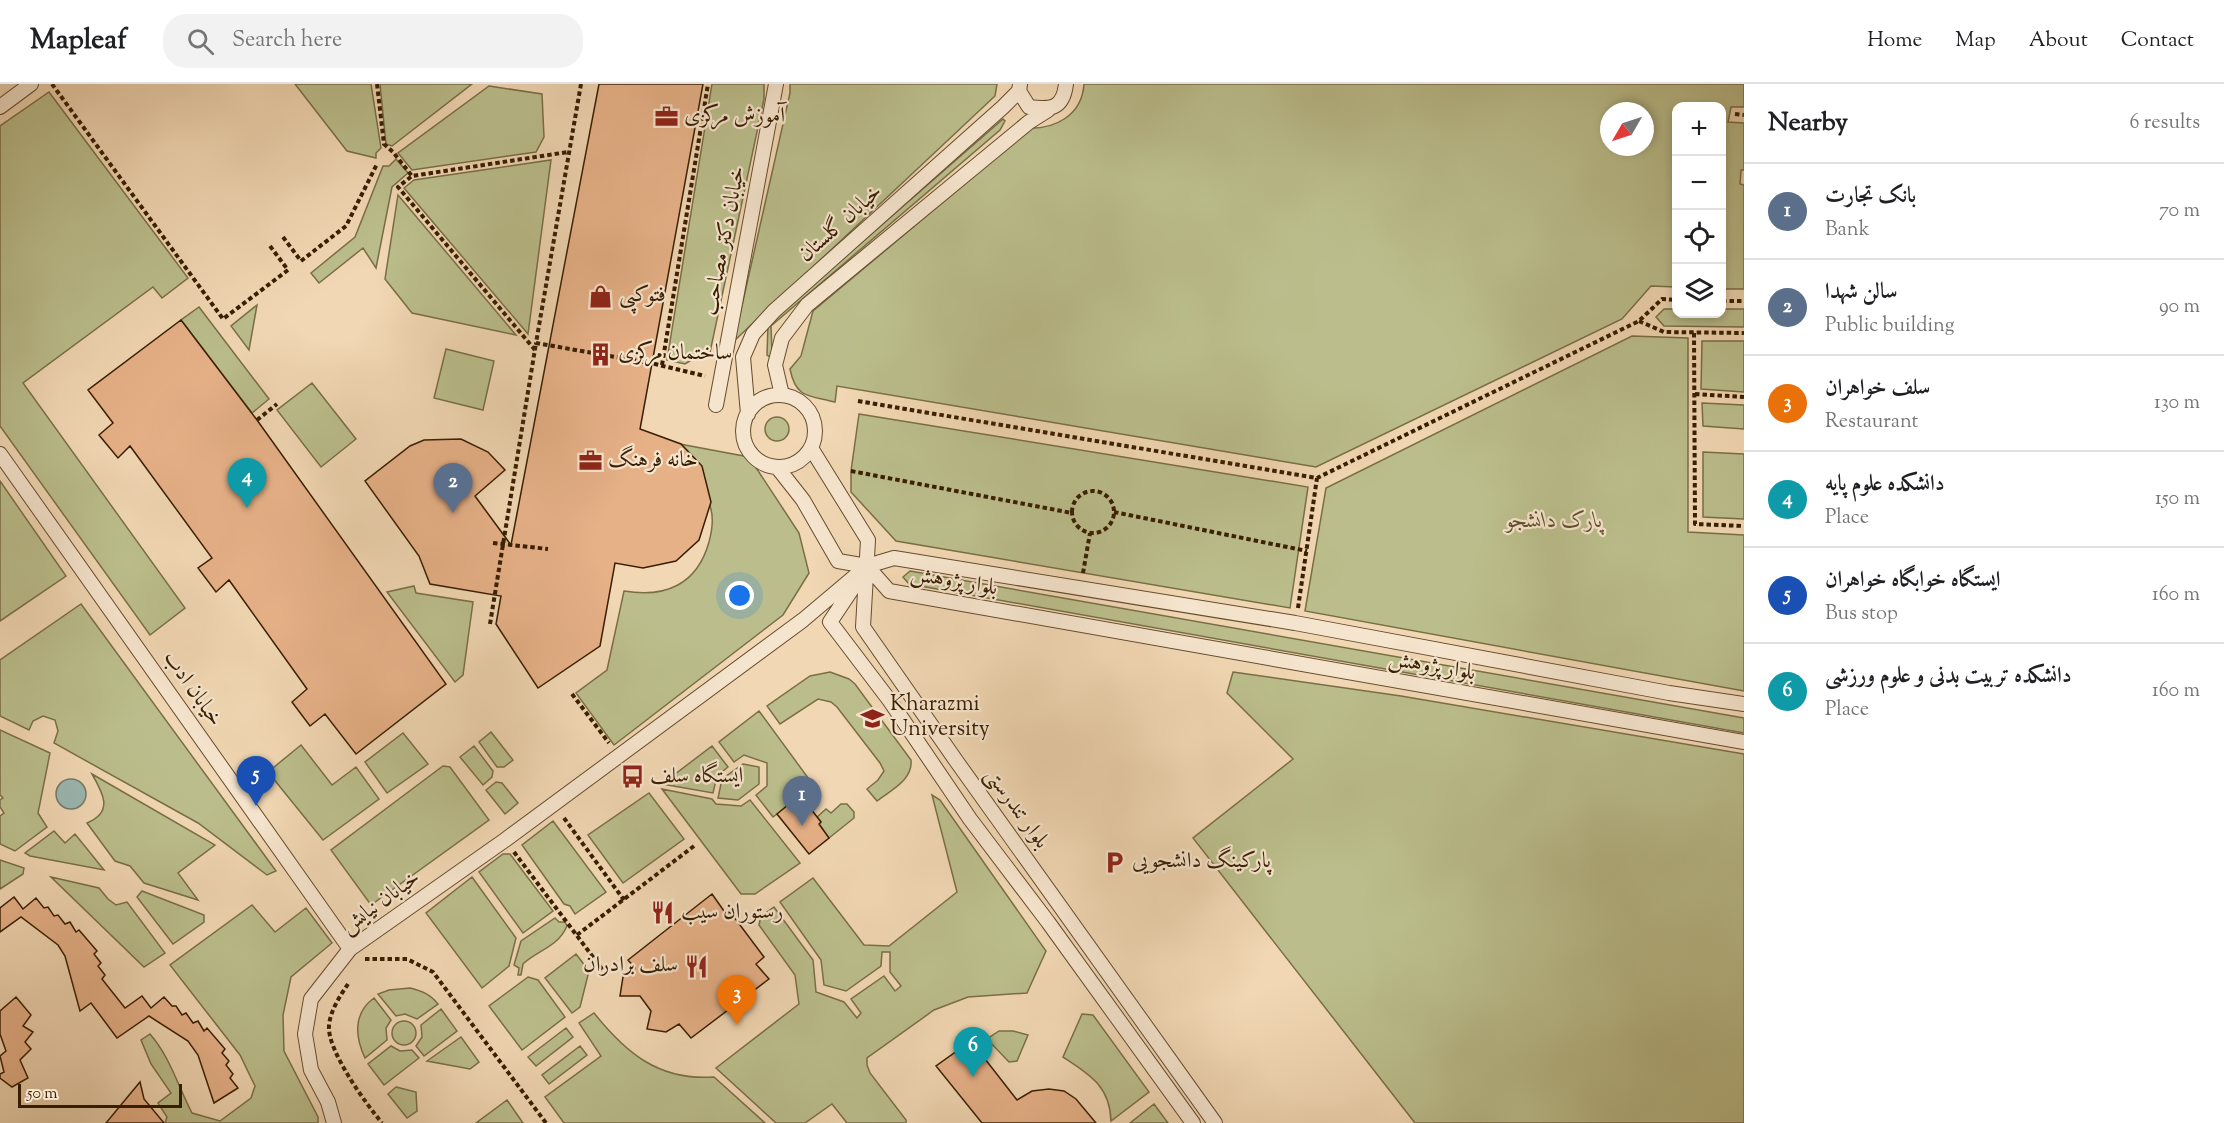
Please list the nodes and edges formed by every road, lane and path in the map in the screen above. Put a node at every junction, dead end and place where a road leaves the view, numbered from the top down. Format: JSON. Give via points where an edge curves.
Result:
{"nodes":[{"id":1,"x":31,"y":84,"type":"edge"},
{"id":2,"x":52,"y":84,"type":"edge"},
{"id":3,"x":377,"y":84,"type":"edge"},
{"id":4,"x":580,"y":84,"type":"edge"},
{"id":5,"x":708,"y":84,"type":"edge"},
{"id":6,"x":776,"y":84,"type":"edge"},
{"id":7,"x":1066,"y":84,"type":"edge"},
{"id":8,"x":1019,"y":88,"type":"edge"},
{"id":9,"x":0,"y":107,"type":"edge"},
{"id":10,"x":1048,"y":110,"type":"junction"},
{"id":11,"x":1735,"y":114,"type":"dead end"},
{"id":12,"x":1744,"y":115,"type":"edge"},
{"id":13,"x":569,"y":152,"type":"junction"},
{"id":14,"x":377,"y":164,"type":"dead end"},
{"id":15,"x":412,"y":176,"type":"junction"},
{"id":16,"x":283,"y":237,"type":"dead end"},
{"id":17,"x":270,"y":246,"type":"dead end"},
{"id":18,"x":1672,"y":300,"type":"edge"},
{"id":19,"x":1726,"y":301,"type":"edge"},
{"id":20,"x":1744,"y":301,"type":"edge"},
{"id":21,"x":1639,"y":321,"type":"junction"},
{"id":22,"x":1694,"y":333,"type":"junction"},
{"id":23,"x":1744,"y":333,"type":"edge"},
{"id":24,"x":536,"y":343,"type":"junction"},
{"id":25,"x":535,"y":350,"type":"junction"},
{"id":26,"x":1695,"y":394,"type":"junction"},
{"id":27,"x":782,"y":395,"type":"junction"},
{"id":28,"x":1744,"y":397,"type":"edge"},
{"id":29,"x":858,"y":400,"type":"dead end"},
{"id":30,"x":277,"y":404,"type":"dead end"},
{"id":31,"x":716,"y":405,"type":"dead end"},
{"id":32,"x":748,"y":414,"type":"junction"},
{"id":33,"x":257,"y":420,"type":"dead end"},
{"id":34,"x":811,"y":448,"type":"junction"},
{"id":35,"x":0,"y":454,"type":"edge"},
{"id":36,"x":777,"y":467,"type":"junction"},
{"id":37,"x":851,"y":471,"type":"dead end"},
{"id":38,"x":1317,"y":478,"type":"junction"},
{"id":39,"x":1114,"y":512,"type":"junction"},
{"id":40,"x":1072,"y":513,"type":"junction"},
{"id":41,"x":1744,"y":526,"type":"edge"},
{"id":42,"x":1090,"y":533,"type":"junction"},
{"id":43,"x":493,"y":543,"type":"dead end"},
{"id":44,"x":548,"y":549,"type":"dead end"},
{"id":45,"x":1307,"y":551,"type":"junction"},
{"id":46,"x":867,"y":566,"type":"junction"},
{"id":47,"x":1083,"y":573,"type":"dead end"},
{"id":48,"x":1295,"y":623,"type":"junction"},
{"id":49,"x":490,"y":624,"type":"dead end"},
{"id":50,"x":572,"y":694,"type":"dead end"},
{"id":51,"x":1744,"y":704,"type":"edge"},
{"id":52,"x":1744,"y":742,"type":"edge"},
{"id":53,"x":619,"y":755,"type":"junction"},
{"id":54,"x":553,"y":804,"type":"junction"},
{"id":55,"x":505,"y":840,"type":"junction"},
{"id":56,"x":694,"y":846,"type":"dead end"},
{"id":57,"x":624,"y":900,"type":"junction"},
{"id":58,"x":577,"y":935,"type":"junction"},
{"id":59,"x":350,"y":949,"type":"junction"},
{"id":60,"x":608,"y":977,"type":"dead end"},
{"id":61,"x":351,"y":978,"type":"dead end"},
{"id":62,"x":334,"y":1123,"type":"edge"},
{"id":63,"x":382,"y":1123,"type":"edge"},
{"id":64,"x":546,"y":1123,"type":"edge"},
{"id":65,"x":1193,"y":1123,"type":"edge"},
{"id":66,"x":1215,"y":1123,"type":"edge"}],
"edges":[{"from":1,"to":9,"type":"lane"},
{"from":2,"to":17,"type":"path","via":[[223,319],[288,270]]},
{"from":3,"to":15,"type":"path","via":[[384,144]]},
{"from":4,"to":13,"type":"path"},
{"from":5,"to":24,"type":"path","via":[[662,365]]},
{"from":6,"to":31,"type":"lane","name":"خیابان دکتر مصاحب"},
{"from":7,"to":10,"type":"lane","name":"خیابان گلستان","via":[[1065,95]]},
{"from":8,"to":10,"type":"lane","via":[[1029,106]]},
{"from":8,"to":32,"type":"lane","name":"خیابان گلستان","via":[[1003,107],[753,334],[743,357]]},
{"from":10,"to":27,"type":"lane","name":"خیابان گلستان","via":[[807,305],[782,338],[775,365]]},
{"from":11,"to":12,"type":"path"},
{"from":13,"to":15,"type":"path"},
{"from":13,"to":24,"type":"path"},
{"from":14,"to":16,"type":"path","via":[[346,226],[301,261]]},
{"from":15,"to":25,"type":"path","via":[[398,187]]},
{"from":18,"to":21,"type":"path","via":[[1662,299]]},
{"from":19,"to":20,"type":"path"},
{"from":21,"to":22,"type":"path","via":[[1664,332]]},
{"from":21,"to":38,"type":"path"},
{"from":22,"to":23,"type":"path"},
{"from":22,"to":26,"type":"path"},
{"from":24,"to":25,"type":"path"},
{"from":25,"to":49,"type":"path"},
{"from":26,"to":28,"type":"path"},
{"from":26,"to":41,"type":"path","via":[[1695,524]]},
{"from":27,"to":32,"type":"lane","via":[[762,399]]},
{"from":27,"to":34,"type":"lane","via":[[801,402],[814,418],[815,439]]},
{"from":29,"to":38,"type":"path"},
{"from":30,"to":33,"type":"path"},
{"from":32,"to":36,"type":"lane","via":[[743,434],[746,444],[758,460]]},
{"from":34,"to":36,"type":"lane","via":[[797,463]]},
{"from":34,"to":46,"type":"lane","via":[[868,540]]},
{"from":35,"to":59,"type":"lane","name":"خیابان ادب"},
{"from":36,"to":46,"type":"lane","via":[[803,500],[838,561]]},
{"from":37,"to":40,"type":"path"},
{"from":38,"to":45,"type":"path"},
{"from":39,"to":40,"type":"path","via":[[1107,497],[1092,492],[1077,498]]},
{"from":39,"to":42,"type":"path","via":[[1108,526]]},
{"from":39,"to":45,"type":"path"},
{"from":40,"to":42,"type":"path","via":[[1079,528]]},
{"from":42,"to":47,"type":"path"},
{"from":43,"to":44,"type":"path","bridge":true},
{"from":45,"to":48,"type":"path"},
{"from":46,"to":48,"type":"lane","name":"بلوار پژوهش","via":[[894,558]]},
{"from":46,"to":52,"type":"lane","name":"بلوار پژوهش","via":[[889,591]]},
{"from":46,"to":53,"type":"lane","name":"خیابان نیایش","via":[[803,620]]},
{"from":46,"to":65,"type":"lane","name":"بلوار تندرستی","via":[[830,621]]},
{"from":46,"to":66,"type":"lane","name":"بلوار تندرستی","via":[[863,627]]},
{"from":48,"to":51,"type":"lane","name":"بلوار پژوهش"},
{"from":50,"to":53,"type":"path"},
{"from":53,"to":54,"type":"lane","name":"خیابان نیایش"},
{"from":54,"to":55,"type":"lane","name":"خیابان نیایش"},
{"from":54,"to":57,"type":"path"},
{"from":55,"to":58,"type":"path"},
{"from":55,"to":59,"type":"lane","name":"خیابان نیایش"},
{"from":56,"to":57,"type":"path"},
{"from":57,"to":58,"type":"path"},
{"from":58,"to":60,"type":"path"},
{"from":59,"to":62,"type":"lane","name":"خیابان نیایش","via":[[311,999],[305,1034],[311,1070]]},
{"from":59,"to":64,"type":"path","via":[[367,960],[407,959],[433,972]]},
{"from":61,"to":63,"type":"path","via":[[329,1027],[333,1047]]}]}
